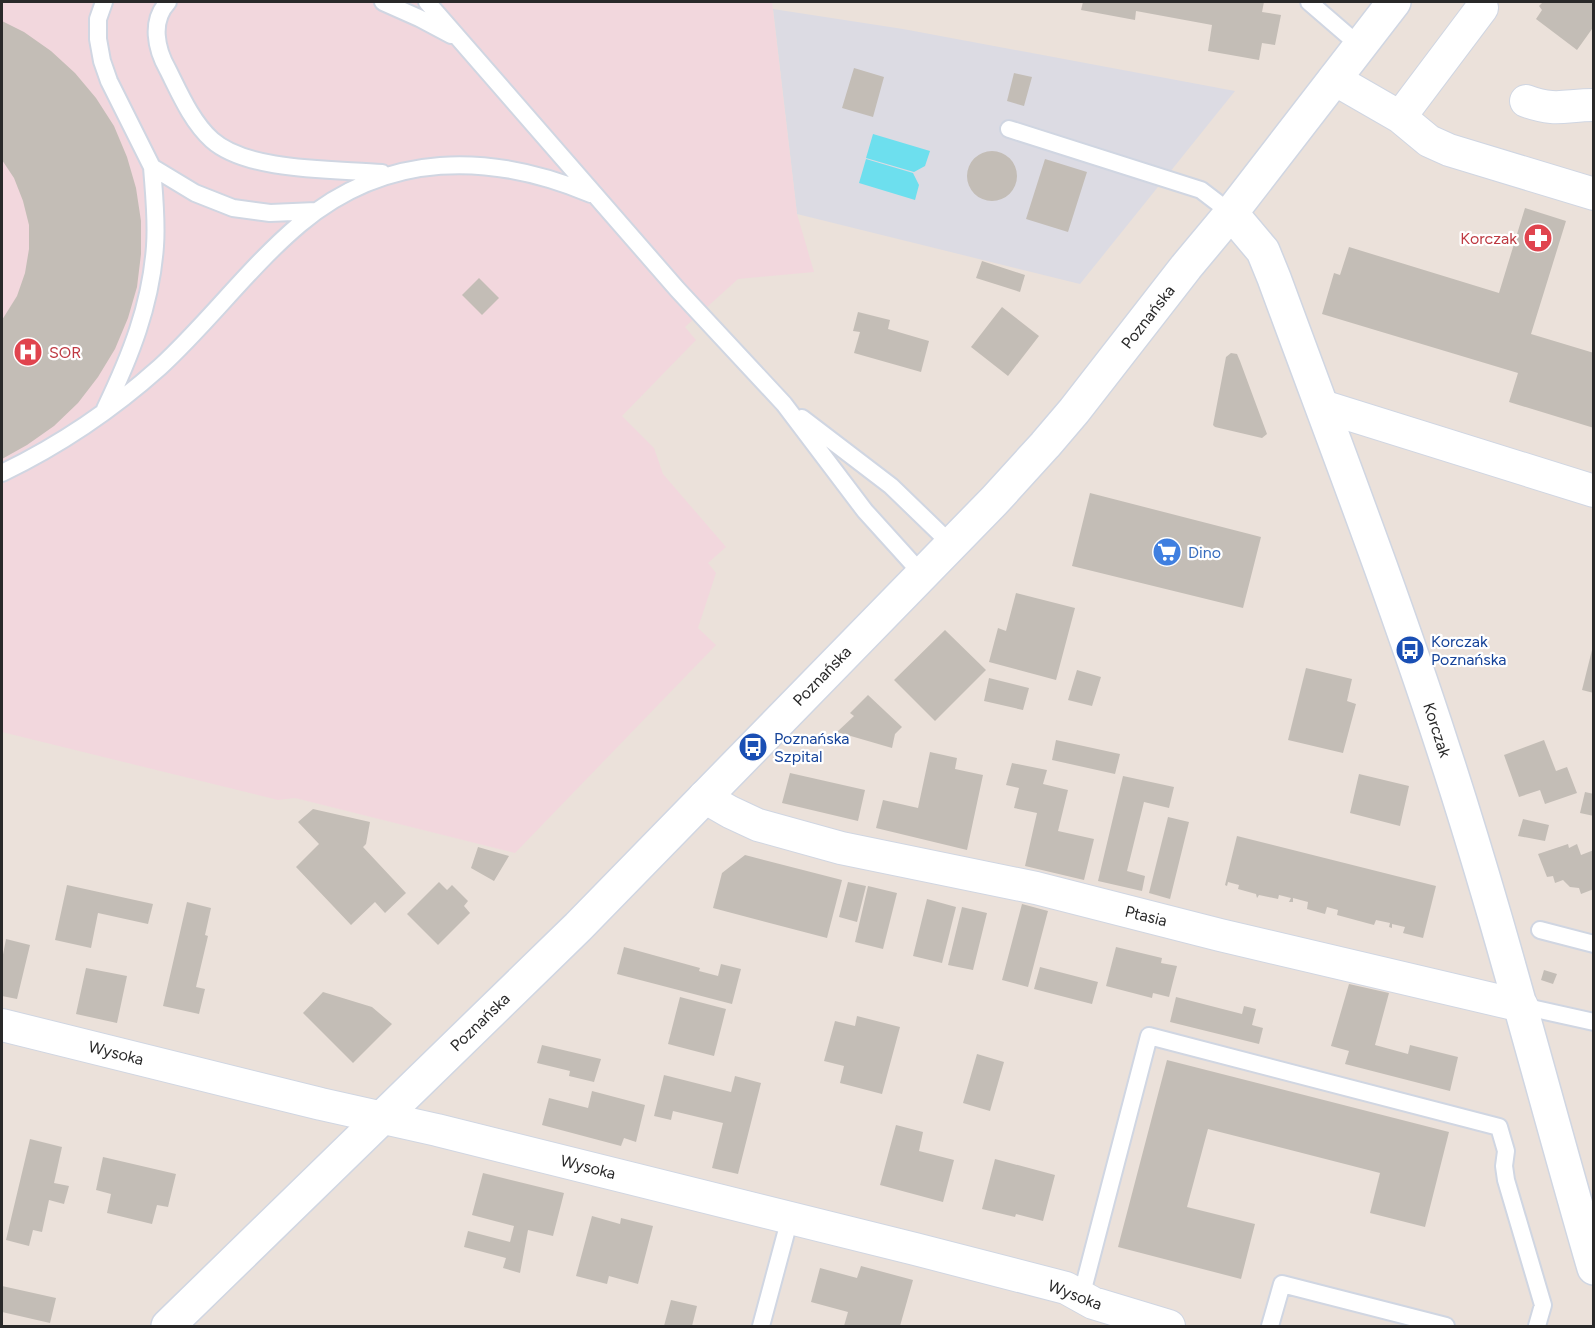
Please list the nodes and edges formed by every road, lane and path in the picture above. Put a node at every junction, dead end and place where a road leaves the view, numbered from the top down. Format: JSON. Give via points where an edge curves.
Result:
{"nodes":[{"id":1,"x":104,"y":2,"type":"edge"},
{"id":2,"x":168,"y":2,"type":"edge"},
{"id":3,"x":383,"y":2,"type":"edge"},
{"id":4,"x":427,"y":2,"type":"edge"},
{"id":5,"x":1309,"y":2,"type":"edge"},
{"id":6,"x":1394,"y":2,"type":"edge"},
{"id":7,"x":1482,"y":8,"type":"dead end"},
{"id":8,"x":462,"y":42,"type":"junction"},
{"id":9,"x":1360,"y":46,"type":"junction"},
{"id":10,"x":1334,"y":79,"type":"junction"},
{"id":11,"x":1526,"y":101,"type":"dead end"},
{"id":12,"x":1593,"y":105,"type":"edge"},
{"id":13,"x":1400,"y":117,"type":"junction"},
{"id":14,"x":1009,"y":129,"type":"dead end"},
{"id":15,"x":152,"y":167,"type":"junction"},
{"id":16,"x":388,"y":174,"type":"junction"},
{"id":17,"x":1593,"y":194,"type":"edge"},
{"id":18,"x":596,"y":196,"type":"junction"},
{"id":19,"x":316,"y":211,"type":"junction"},
{"id":20,"x":1231,"y":213,"type":"junction"},
{"id":21,"x":784,"y":404,"type":"junction"},
{"id":22,"x":1322,"y":406,"type":"junction"},
{"id":23,"x":104,"y":412,"type":"junction"},
{"id":24,"x":2,"y":473,"type":"edge"},
{"id":25,"x":1593,"y":492,"type":"edge"},
{"id":26,"x":951,"y":544,"type":"junction"},
{"id":27,"x":922,"y":574,"type":"junction"},
{"id":28,"x":705,"y":797,"type":"junction"},
{"id":29,"x":1540,"y":930,"type":"dead end"},
{"id":30,"x":1593,"y":944,"type":"edge"},
{"id":31,"x":1522,"y":1006,"type":"junction"},
{"id":32,"x":1593,"y":1022,"type":"edge"},
{"id":33,"x":2,"y":1025,"type":"edge"},
{"id":34,"x":382,"y":1118,"type":"junction"},
{"id":35,"x":789,"y":1218,"type":"junction"},
{"id":36,"x":1593,"y":1268,"type":"edge"},
{"id":37,"x":1087,"y":1309,"type":"edge"},
{"id":38,"x":168,"y":1326,"type":"edge"},
{"id":39,"x":761,"y":1326,"type":"edge"},
{"id":40,"x":1169,"y":1326,"type":"edge"},
{"id":41,"x":1270,"y":1326,"type":"edge"},
{"id":42,"x":1446,"y":1326,"type":"edge"},
{"id":43,"x":1537,"y":1326,"type":"edge"}],
"edges":[{"from":1,"to":15,"type":"lane","via":[[98,19],[102,61]]},
{"from":2,"to":16,"type":"lane","via":[[159,18],[157,45],[198,124],[212,140],[229,152],[262,162]]},
{"from":3,"to":8,"type":"lane"},
{"from":4,"to":8,"type":"lane"},
{"from":5,"to":9,"type":"lane"},
{"from":6,"to":9,"type":"street","name":"Poznańska"},
{"from":7,"to":13,"type":"street"},
{"from":8,"to":18,"type":"lane"},
{"from":9,"to":10,"type":"street","name":"Poznańska"},
{"from":10,"to":13,"type":"street"},
{"from":10,"to":20,"type":"street","name":"Poznańska"},
{"from":11,"to":12,"type":"street","via":[[1559,108]]},
{"from":13,"to":17,"type":"street","via":[[1429,141],[1449,150]]},
{"from":14,"to":20,"type":"lane","via":[[1202,190]]},
{"from":15,"to":19,"type":"lane","via":[[195,193],[233,208],[270,213]]},
{"from":15,"to":23,"type":"lane","via":[[156,216],[151,279],[136,338]]},
{"from":16,"to":18,"type":"lane","via":[[438,166],[492,166],[546,177]]},
{"from":16,"to":19,"type":"lane","via":[[345,192]]},
{"from":18,"to":21,"type":"lane","via":[[691,306]]},
{"from":19,"to":23,"type":"lane","via":[[282,240],[160,367]]},
{"from":20,"to":22,"type":"street","name":"Korczak","via":[[1263,251]]},
{"from":20,"to":26,"type":"street","name":"Poznańska","via":[[1046,445]]},
{"from":21,"to":26,"type":"lane","via":[[891,486]]},
{"from":21,"to":27,"type":"lane","via":[[865,512]]},
{"from":22,"to":25,"type":"street"},
{"from":22,"to":31,"type":"street","name":"Korczak","via":[[1443,745]]},
{"from":23,"to":24,"type":"lane"},
{"from":26,"to":27,"type":"street","name":"Poznańska"},
{"from":27,"to":28,"type":"street","name":"Poznańska"},
{"from":28,"to":31,"type":"street","name":"Ptasia","via":[[758,825],[821,843],[1036,888]]},
{"from":28,"to":34,"type":"street","name":"Poznańska"},
{"from":29,"to":30,"type":"lane"},
{"from":31,"to":32,"type":"lane","name":"Ptasia"},
{"from":31,"to":36,"type":"street","name":"Korczak"},
{"from":33,"to":34,"type":"street","name":"Wysoka"},
{"from":34,"to":35,"type":"street","name":"Wysoka"},
{"from":34,"to":38,"type":"street","name":"Poznańska"},
{"from":35,"to":37,"type":"street","name":"Wysoka","via":[[1066,1288]]},
{"from":35,"to":39,"type":"lane"},
{"from":37,"to":40,"type":"street","name":"Wysoka"},
{"from":37,"to":43,"type":"lane","via":[[1149,1036],[1499,1127],[1506,1151],[1506,1180],[1543,1305]]},
{"from":41,"to":42,"type":"lane","via":[[1282,1284]]}]}
